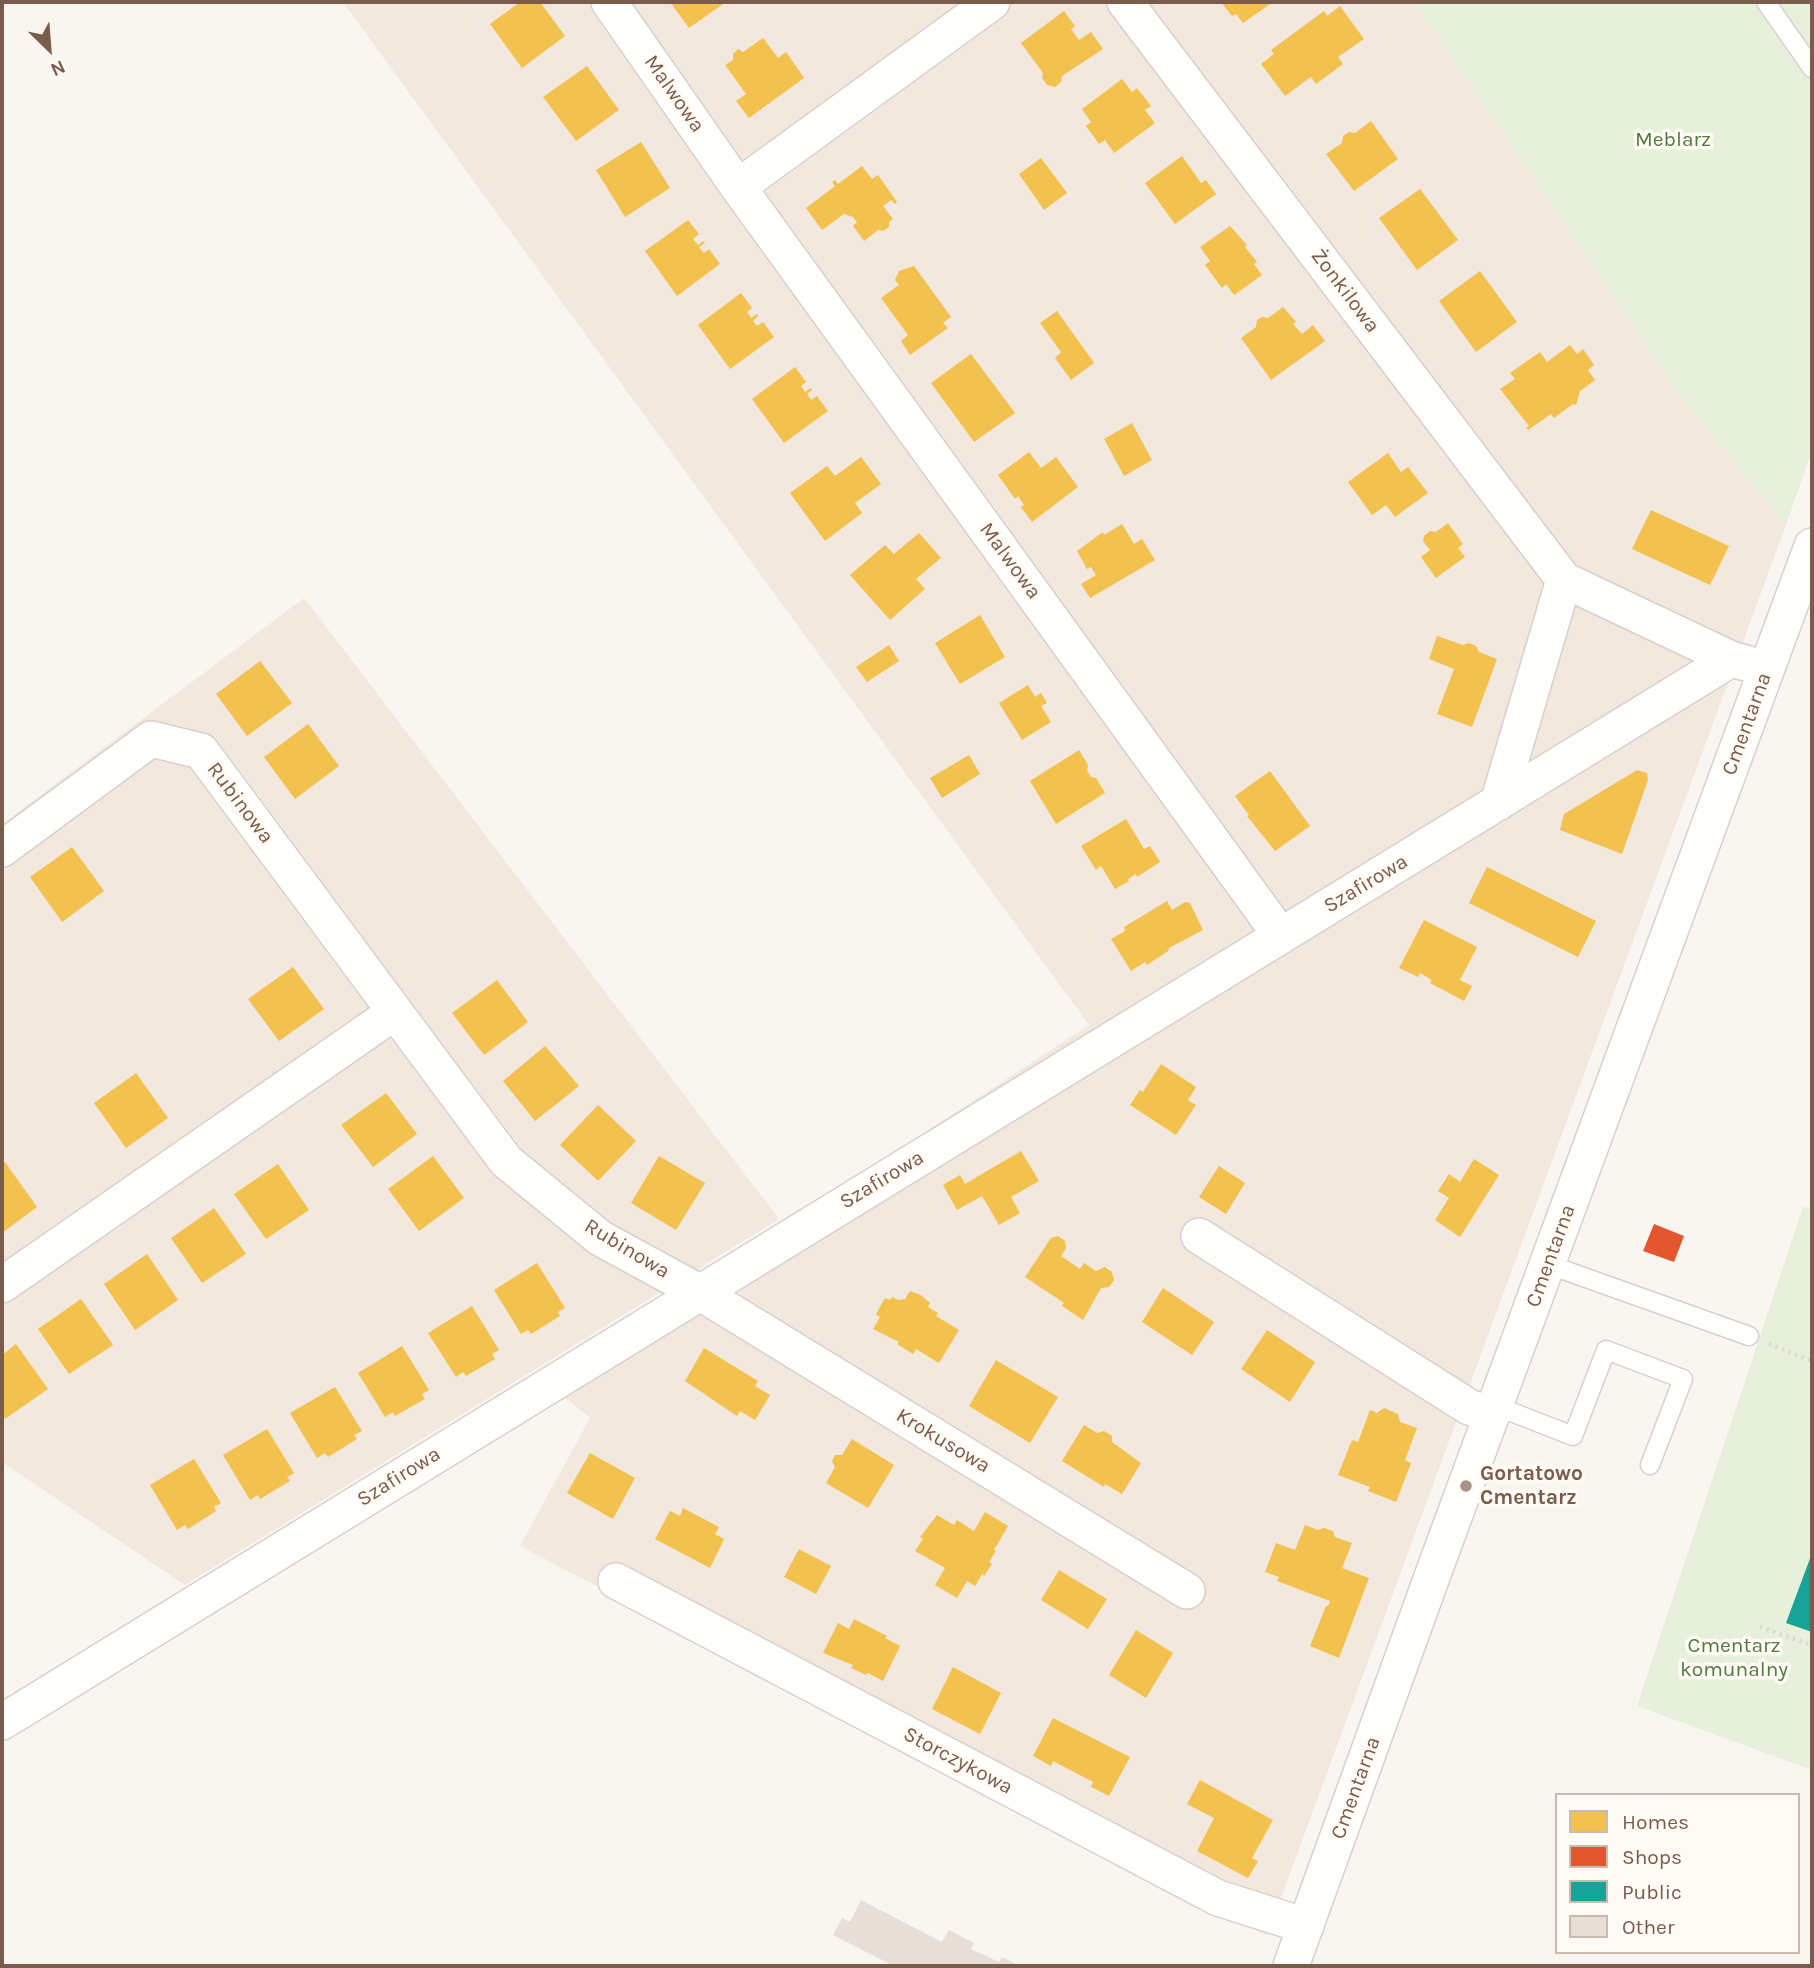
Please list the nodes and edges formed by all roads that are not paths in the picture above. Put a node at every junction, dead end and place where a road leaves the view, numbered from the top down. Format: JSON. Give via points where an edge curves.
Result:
{"nodes":[{"id":1,"x":610,"y":2,"type":"edge"},
{"id":2,"x":992,"y":2,"type":"edge"},
{"id":3,"x":1125,"y":2,"type":"edge"},
{"id":4,"x":1766,"y":2,"type":"edge"},
{"id":5,"x":1812,"y":68,"type":"edge"},
{"id":6,"x":738,"y":187,"type":"junction"},
{"id":7,"x":1812,"y":545,"type":"edge"},
{"id":8,"x":1564,"y":580,"type":"junction"},
{"id":9,"x":1731,"y":659,"type":"junction"},
{"id":10,"x":1767,"y":669,"type":"junction"},
{"id":11,"x":1498,"y":803,"type":"junction"},
{"id":12,"x":2,"y":849,"type":"edge"},
{"id":13,"x":1281,"y":936,"type":"junction"},
{"id":14,"x":395,"y":1012,"type":"junction"},
{"id":15,"x":1199,"y":1236,"type":"dead end"},
{"id":16,"x":1547,"y":1264,"type":"junction"},
{"id":17,"x":2,"y":1285,"type":"edge"},
{"id":18,"x":699,"y":1292,"type":"junction"},
{"id":19,"x":1749,"y":1336,"type":"road end"},
{"id":20,"x":1494,"y":1411,"type":"junction"},
{"id":21,"x":1650,"y":1465,"type":"dead end"},
{"id":22,"x":616,"y":1581,"type":"dead end"},
{"id":23,"x":1186,"y":1591,"type":"dead end"},
{"id":24,"x":2,"y":1721,"type":"edge"},
{"id":25,"x":1306,"y":1926,"type":"junction"},
{"id":26,"x":1291,"y":1966,"type":"edge"}],
"edges":[{"from":1,"to":6,"type":"street","name":"Malwowa"},
{"from":2,"to":6,"type":"street"},
{"from":3,"to":8,"type":"street","name":"Żonkilowa"},
{"from":4,"to":5,"type":"lane"},
{"from":6,"to":13,"type":"street","name":"Malwowa"},
{"from":7,"to":10,"type":"street","name":"Cmentarna"},
{"from":8,"to":9,"type":"street","name":"Żonkilowa"},
{"from":8,"to":11,"type":"street"},
{"from":9,"to":10,"type":"street"},
{"from":9,"to":11,"type":"street","name":"Szafirowa"},
{"from":10,"to":16,"type":"street","name":"Cmentarna"},
{"from":11,"to":13,"type":"street","name":"Szafirowa"},
{"from":12,"to":14,"type":"street","name":"Rubinowa","via":[[151,739],[201,751]]},
{"from":13,"to":18,"type":"street","name":"Szafirowa"},
{"from":14,"to":17,"type":"street"},
{"from":14,"to":18,"type":"street","name":"Rubinowa","via":[[506,1161],[600,1237]]},
{"from":15,"to":20,"type":"street","via":[[1469,1407]]},
{"from":16,"to":19,"type":"lane"},
{"from":16,"to":20,"type":"street","name":"Cmentarna"},
{"from":18,"to":23,"type":"street","name":"Krokusowa"},
{"from":18,"to":24,"type":"street","name":"Szafirowa"},
{"from":20,"to":21,"type":"lane","via":[[1573,1436],[1606,1350],[1683,1379]]},
{"from":20,"to":25,"type":"street","name":"Cmentarna"},
{"from":22,"to":25,"type":"street","name":"Storczykowa","via":[[1218,1898]]},
{"from":25,"to":26,"type":"street","name":"Cmentarna"}]}
